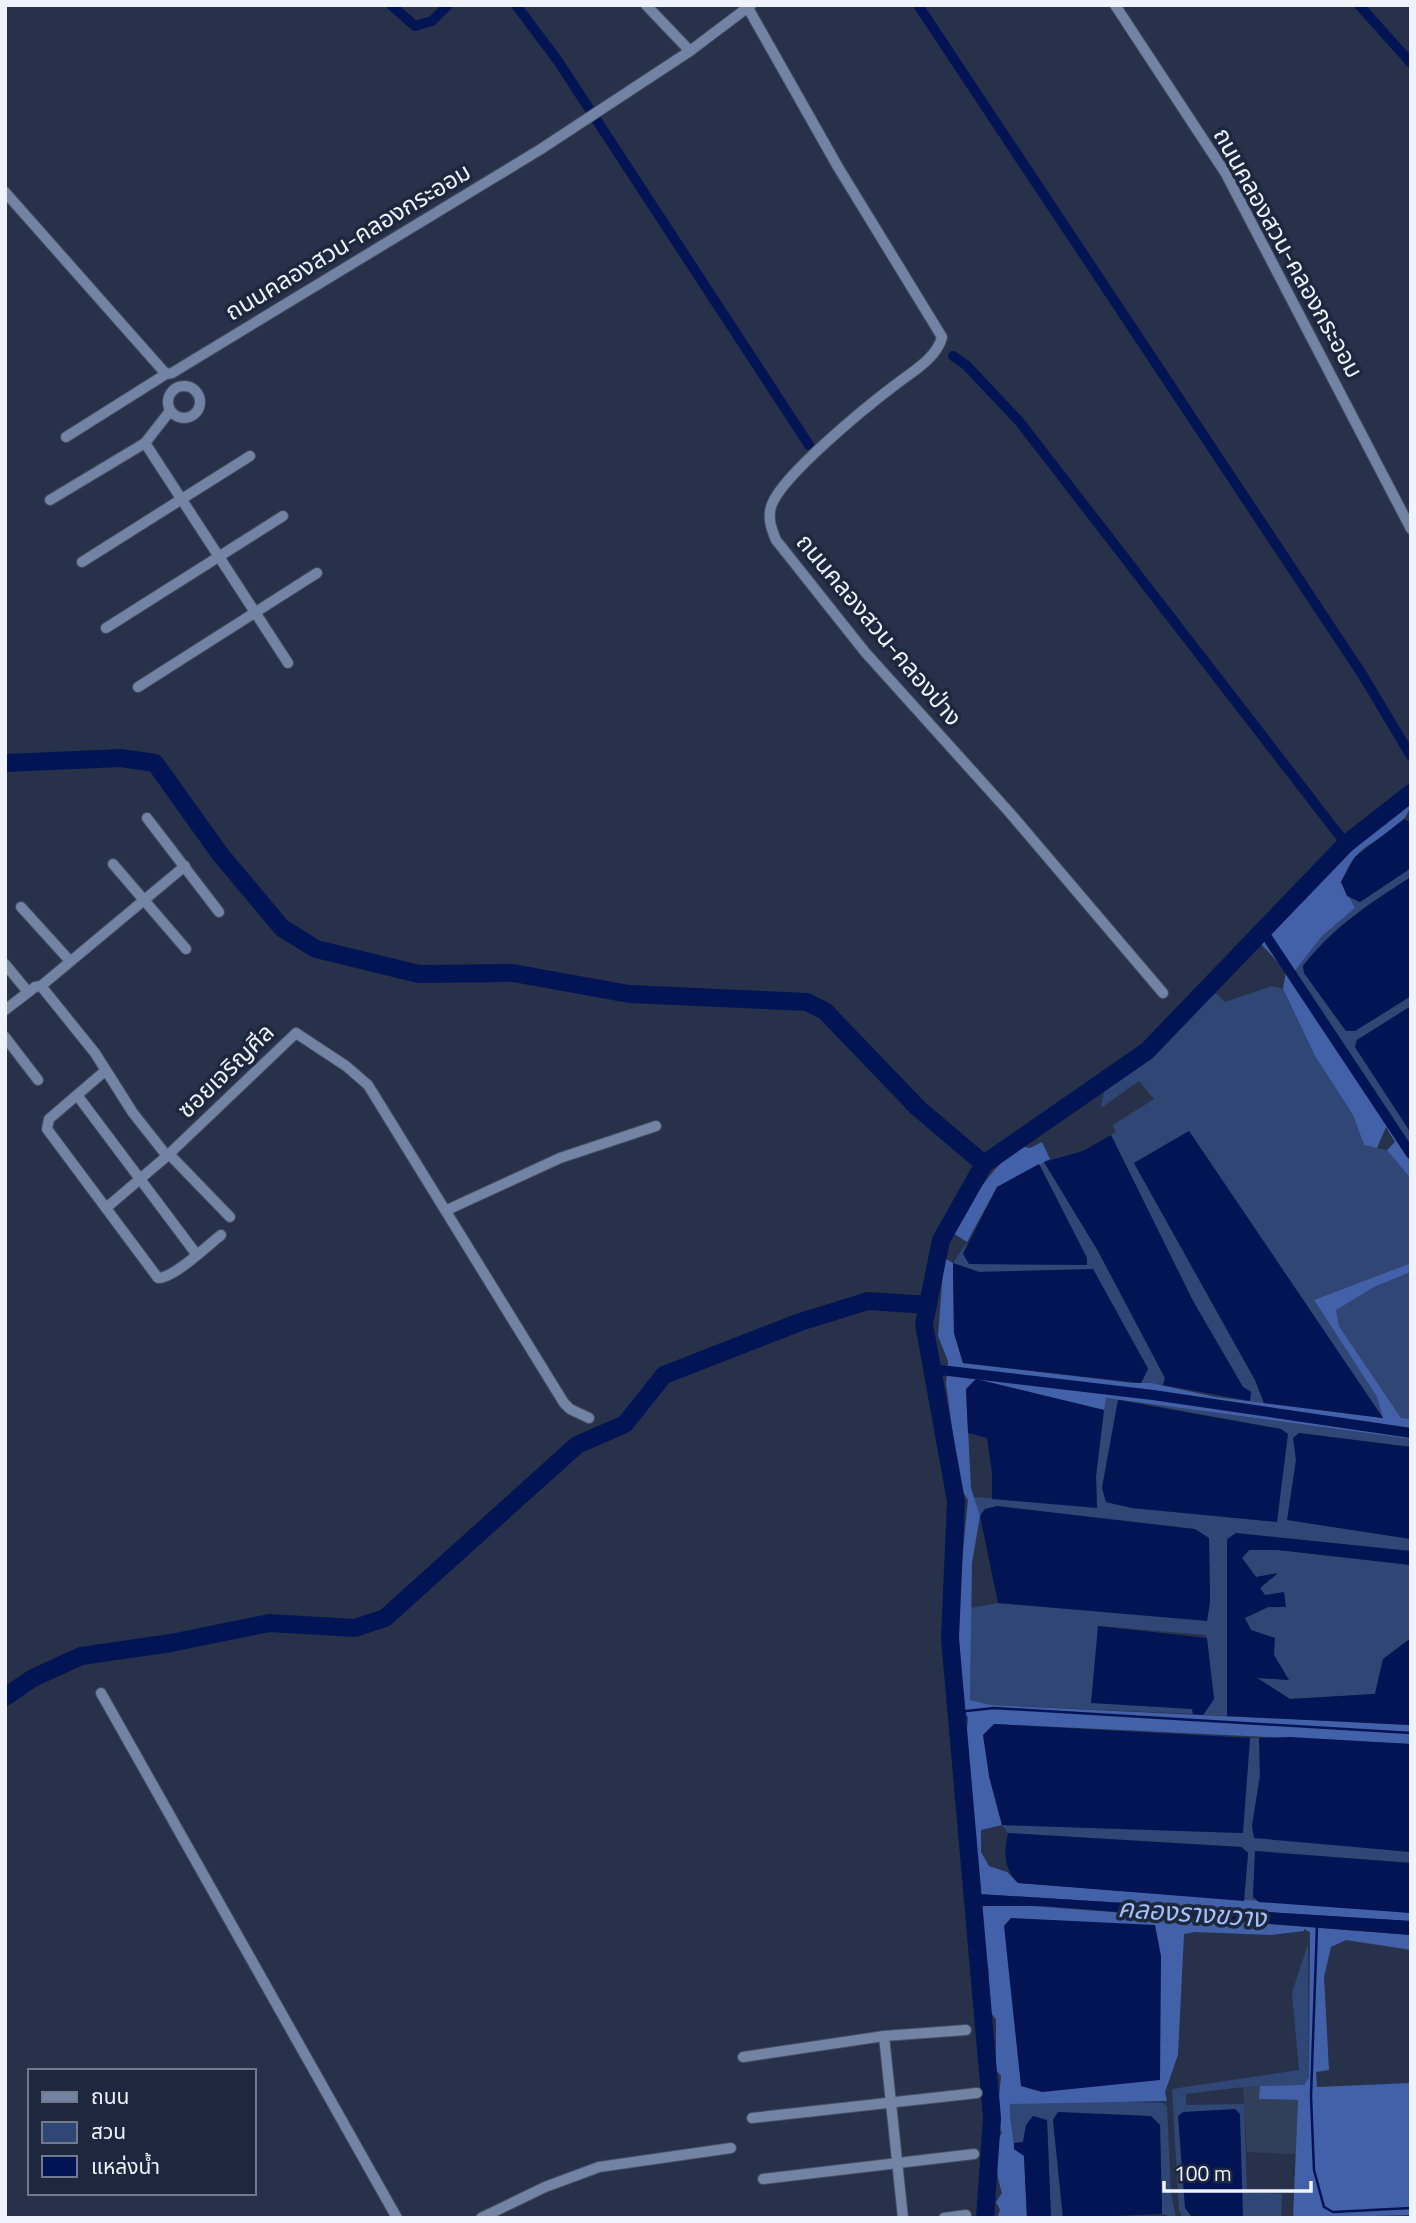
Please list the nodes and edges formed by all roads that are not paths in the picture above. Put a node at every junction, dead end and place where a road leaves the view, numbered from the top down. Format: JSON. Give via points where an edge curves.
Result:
{"nodes":[{"id":1,"x":646,"y":5,"type":"edge"},
{"id":2,"x":1115,"y":5,"type":"edge"},
{"id":3,"x":750,"y":6,"type":"edge"},
{"id":4,"x":690,"y":51,"type":"junction"},
{"id":5,"x":5,"y":192,"type":"edge"},
{"id":6,"x":169,"y":373,"type":"junction"},
{"id":7,"x":176,"y":387,"type":"junction"},
{"id":8,"x":170,"y":411,"type":"junction"},
{"id":9,"x":66,"y":437,"type":"dead end"},
{"id":10,"x":145,"y":443,"type":"junction"},
{"id":11,"x":250,"y":456,"type":"dead end"},
{"id":12,"x":50,"y":500,"type":"dead end"},
{"id":13,"x":180,"y":500,"type":"junction"},
{"id":14,"x":284,"y":516,"type":"dead end"},
{"id":15,"x":1411,"y":529,"type":"edge"},
{"id":16,"x":218,"y":557,"type":"junction"},
{"id":17,"x":82,"y":562,"type":"dead end"},
{"id":18,"x":317,"y":573,"type":"dead end"},
{"id":19,"x":254,"y":612,"type":"junction"},
{"id":20,"x":106,"y":628,"type":"dead end"},
{"id":21,"x":288,"y":663,"type":"dead end"},
{"id":22,"x":138,"y":687,"type":"dead end"},
{"id":23,"x":147,"y":818,"type":"dead end"},
{"id":24,"x":113,"y":864,"type":"dead end"},
{"id":25,"x":185,"y":866,"type":"junction"},
{"id":26,"x":144,"y":898,"type":"junction"},
{"id":27,"x":21,"y":907,"type":"dead end"},
{"id":28,"x":219,"y":912,"type":"dead end"},
{"id":29,"x":186,"y":949,"type":"dead end"},
{"id":30,"x":70,"y":961,"type":"junction"},
{"id":31,"x":5,"y":964,"type":"edge"},
{"id":32,"x":41,"y":986,"type":"junction"},
{"id":33,"x":28,"y":992,"type":"junction"},
{"id":34,"x":1163,"y":993,"type":"dead end"},
{"id":35,"x":5,"y":1010,"type":"edge"},
{"id":36,"x":5,"y":1037,"type":"edge"},
{"id":37,"x":105,"y":1071,"type":"junction"},
{"id":38,"x":38,"y":1080,"type":"dead end"},
{"id":39,"x":77,"y":1096,"type":"junction"},
{"id":40,"x":656,"y":1126,"type":"dead end"},
{"id":41,"x":168,"y":1155,"type":"junction"},
{"id":42,"x":141,"y":1180,"type":"junction"},
{"id":43,"x":106,"y":1208,"type":"junction"},
{"id":44,"x":447,"y":1210,"type":"junction"},
{"id":45,"x":230,"y":1217,"type":"dead end"},
{"id":46,"x":221,"y":1235,"type":"dead end"},
{"id":47,"x":197,"y":1255,"type":"junction"},
{"id":48,"x":589,"y":1418,"type":"dead end"},
{"id":49,"x":101,"y":1693,"type":"dead end"},
{"id":50,"x":966,"y":2030,"type":"dead end"},
{"id":51,"x":884,"y":2036,"type":"junction"},
{"id":52,"x":743,"y":2057,"type":"dead end"},
{"id":53,"x":977,"y":2093,"type":"dead end"},
{"id":54,"x":890,"y":2103,"type":"junction"},
{"id":55,"x":752,"y":2118,"type":"dead end"},
{"id":56,"x":731,"y":2148,"type":"dead end"},
{"id":57,"x":974,"y":2154,"type":"dead end"},
{"id":58,"x":897,"y":2163,"type":"junction"},
{"id":59,"x":763,"y":2179,"type":"dead end"},
{"id":60,"x":966,"y":2215,"type":"dead end"},
{"id":61,"x":397,"y":2218,"type":"edge"},
{"id":62,"x":481,"y":2218,"type":"edge"},
{"id":63,"x":904,"y":2218,"type":"edge"},
{"id":64,"x":944,"y":2218,"type":"edge"}],
"edges":[{"from":1,"to":4,"type":"street"},
{"from":2,"to":15,"type":"street","name":"ถนนคลองสวน-คลองกระออม","via":[[1226,174]]},
{"from":3,"to":4,"type":"street","name":"ถนนคลองสวน-คลองกระออม"},
{"from":3,"to":34,"type":"street","name":"ถนนคลองสวน-คลองป่าง","via":[[838,167],[942,337],[940,347],[806,463],[783,488],[769,524],[776,540],[857,643]]},
{"from":4,"to":6,"type":"street","name":"ถนนคลองสวน-คลองกระออม","via":[[589,118]]},
{"from":5,"to":6,"type":"street"},
{"from":6,"to":7,"type":"street"},
{"from":6,"to":9,"type":"street","name":"ถนนคลองสวน-คลองกระออม"},
{"from":7,"to":8,"type":"street","via":[[168,398]]},
{"from":7,"to":8,"type":"street","via":[[192,388],[200,406],[188,418],[178,418]]},
{"from":8,"to":10,"type":"street"},
{"from":10,"to":12,"type":"street"},
{"from":10,"to":13,"type":"street"},
{"from":11,"to":13,"type":"street"},
{"from":13,"to":16,"type":"street"},
{"from":13,"to":17,"type":"street"},
{"from":14,"to":16,"type":"street"},
{"from":16,"to":19,"type":"street"},
{"from":16,"to":20,"type":"street"},
{"from":18,"to":19,"type":"street"},
{"from":19,"to":21,"type":"street"},
{"from":19,"to":22,"type":"street"},
{"from":23,"to":25,"type":"street"},
{"from":24,"to":26,"type":"street"},
{"from":25,"to":26,"type":"street"},
{"from":25,"to":28,"type":"street"},
{"from":26,"to":29,"type":"street"},
{"from":26,"to":30,"type":"street"},
{"from":27,"to":30,"type":"street"},
{"from":30,"to":32,"type":"street"},
{"from":31,"to":33,"type":"street"},
{"from":32,"to":33,"type":"street"},
{"from":32,"to":37,"type":"street","name":"ซอยเจริญศีล"},
{"from":33,"to":35,"type":"street"},
{"from":36,"to":38,"type":"street"},
{"from":37,"to":39,"type":"street"},
{"from":37,"to":41,"type":"street","name":"ซอยเจริญศีล"},
{"from":39,"to":42,"type":"street"},
{"from":39,"to":43,"type":"street","via":[[48,1119],[46,1127]]},
{"from":40,"to":44,"type":"street","via":[[567,1156]]},
{"from":41,"to":42,"type":"street"},
{"from":41,"to":44,"type":"street","name":"ซอยเจริญศีล","via":[[296,1033],[368,1085]]},
{"from":41,"to":45,"type":"street"},
{"from":42,"to":43,"type":"street"},
{"from":42,"to":47,"type":"street"},
{"from":43,"to":47,"type":"street","via":[[158,1278]]},
{"from":44,"to":48,"type":"street","name":"ซอยเจริญศีล","via":[[564,1404]]},
{"from":46,"to":47,"type":"street"},
{"from":49,"to":61,"type":"street"},
{"from":50,"to":51,"type":"street"},
{"from":51,"to":52,"type":"street"},
{"from":51,"to":54,"type":"street"},
{"from":53,"to":54,"type":"street"},
{"from":54,"to":55,"type":"street"},
{"from":54,"to":58,"type":"street"},
{"from":56,"to":62,"type":"street","via":[[599,2167]]},
{"from":57,"to":58,"type":"street"},
{"from":58,"to":59,"type":"street"},
{"from":58,"to":63,"type":"street"},
{"from":60,"to":64,"type":"street"}]}
